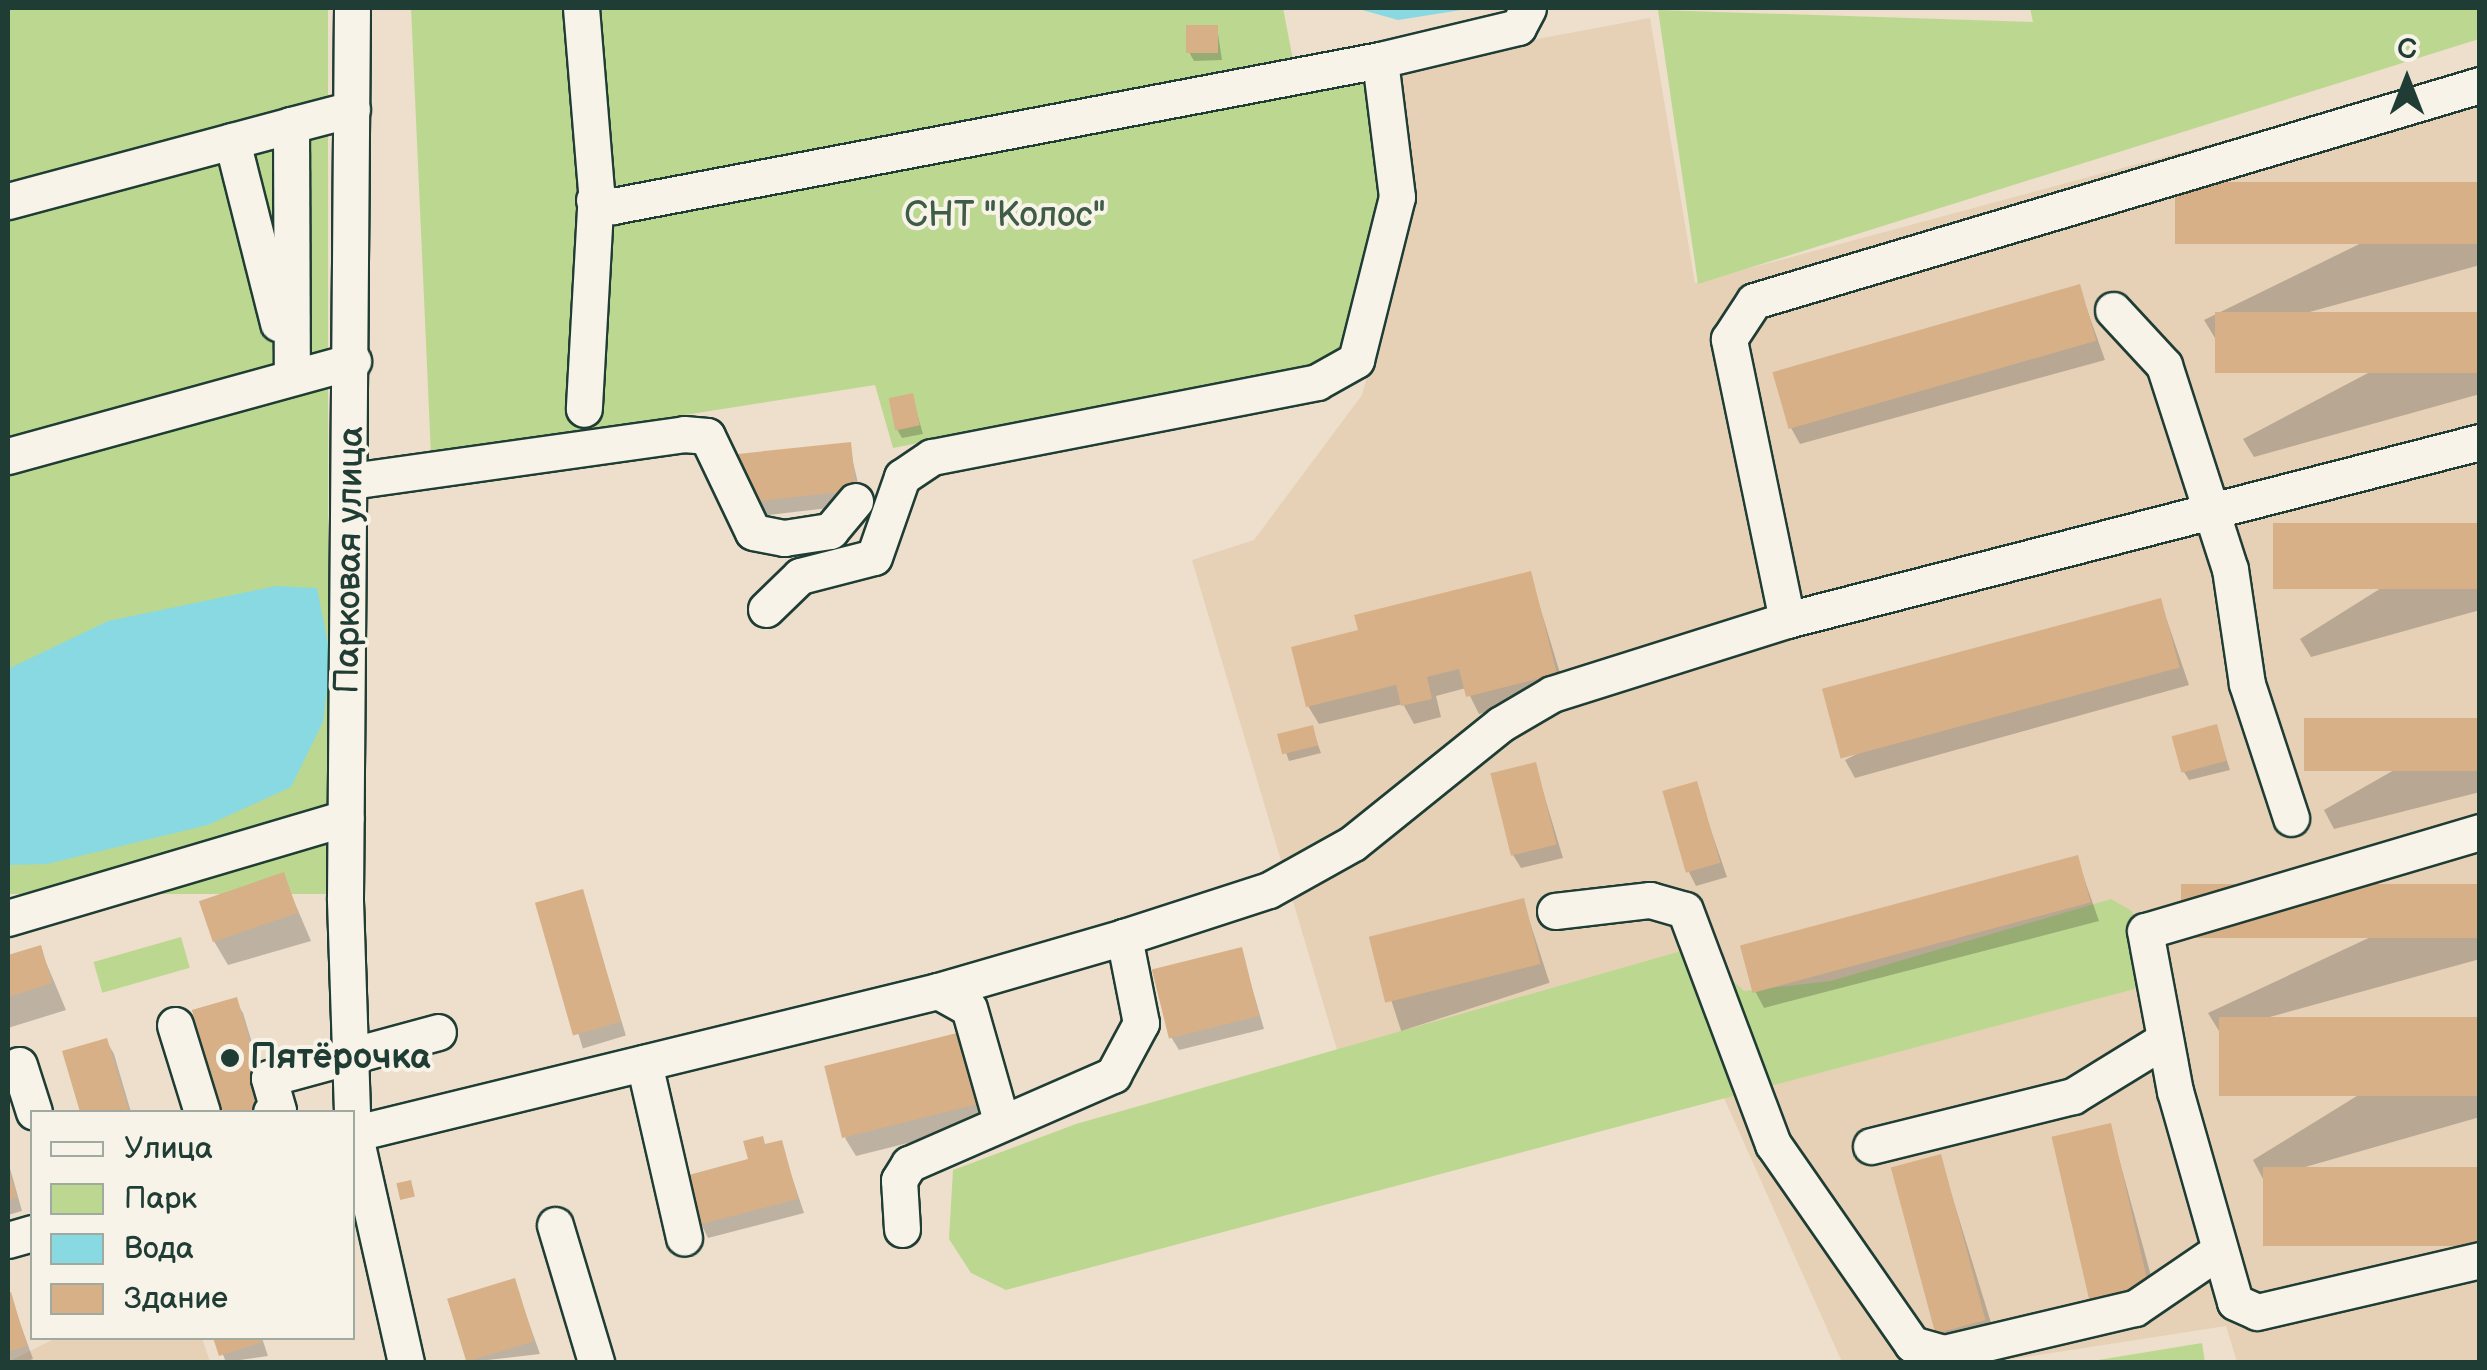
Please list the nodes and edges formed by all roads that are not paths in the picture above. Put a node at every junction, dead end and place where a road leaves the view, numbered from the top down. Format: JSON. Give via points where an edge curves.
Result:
{"nodes":[{"id":1,"x":352,"y":8,"type":"edge"},
{"id":2,"x":581,"y":8,"type":"edge"},
{"id":3,"x":1528,"y":8,"type":"edge"},
{"id":4,"x":1380,"y":60,"type":"junction"},
{"id":5,"x":2480,"y":86,"type":"edge"},
{"id":6,"x":352,"y":109,"type":"junction"},
{"id":7,"x":291,"y":125,"type":"junction"},
{"id":8,"x":232,"y":141,"type":"junction"},
{"id":9,"x":594,"y":200,"type":"junction"},
{"id":10,"x":8,"y":201,"type":"edge"},
{"id":11,"x":2113,"y":310,"type":"dead end"},
{"id":12,"x":353,"y":361,"type":"junction"},
{"id":13,"x":292,"y":378,"type":"junction"},
{"id":14,"x":584,"y":409,"type":"dead end"},
{"id":15,"x":2480,"y":442,"type":"edge"},
{"id":16,"x":8,"y":456,"type":"edge"},
{"id":17,"x":351,"y":480,"type":"junction"},
{"id":18,"x":854,"y":501,"type":"dead end"},
{"id":19,"x":2211,"y":510,"type":"junction"},
{"id":20,"x":766,"y":609,"type":"dead end"},
{"id":21,"x":1787,"y":620,"type":"junction"},
{"id":22,"x":346,"y":818,"type":"junction"},
{"id":23,"x":2292,"y":818,"type":"dead end"},
{"id":24,"x":2480,"y":832,"type":"edge"},
{"id":25,"x":1555,"y":911,"type":"dead end"},
{"id":26,"x":8,"y":918,"type":"edge"},
{"id":27,"x":1124,"y":936,"type":"junction"},
{"id":28,"x":938,"y":992,"type":"junction"},
{"id":29,"x":176,"y":1026,"type":"dead end"},
{"id":30,"x":438,"y":1032,"type":"dead end"},
{"id":31,"x":2164,"y":1040,"type":"junction"},
{"id":32,"x":349,"y":1060,"type":"junction"},
{"id":33,"x":644,"y":1063,"type":"junction"},
{"id":34,"x":19,"y":1065,"type":"dead end"},
{"id":35,"x":33,"y":1110,"type":"edge"},
{"id":36,"x":201,"y":1110,"type":"edge"},
{"id":37,"x":278,"y":1110,"type":"edge"},
{"id":38,"x":352,"y":1110,"type":"edge"},
{"id":39,"x":1000,"y":1117,"type":"junction"},
{"id":40,"x":355,"y":1134,"type":"edge"},
{"id":41,"x":355,"y":1143,"type":"edge"},
{"id":42,"x":1871,"y":1146,"type":"dead end"},
{"id":43,"x":556,"y":1225,"type":"dead end"},
{"id":44,"x":902,"y":1230,"type":"dead end"},
{"id":45,"x":684,"y":1238,"type":"dead end"},
{"id":46,"x":2216,"y":1252,"type":"junction"},
{"id":47,"x":2480,"y":1260,"type":"edge"},
{"id":48,"x":406,"y":1362,"type":"edge"},
{"id":49,"x":596,"y":1362,"type":"edge"}],
"edges":[{"from":1,"to":6,"type":"street","name":"Парковая улица"},
{"from":2,"to":9,"type":"street"},
{"from":3,"to":4,"type":"street","via":[[1518,27]]},
{"from":4,"to":9,"type":"street","via":[[614,206]]},
{"from":4,"to":20,"type":"street","via":[[1397,197],[1356,360],[1316,382],[932,457],[902,477],[874,557],[800,576]]},
{"from":5,"to":21,"type":"street","via":[[1754,301],[1729,338]]},
{"from":6,"to":7,"type":"street"},
{"from":6,"to":12,"type":"street","name":"Парковая улица"},
{"from":7,"to":8,"type":"street"},
{"from":7,"to":13,"type":"street"},
{"from":8,"to":10,"type":"street"},
{"from":8,"to":13,"type":"street"},
{"from":9,"to":14,"type":"street"},
{"from":11,"to":19,"type":"street","via":[[2164,364]]},
{"from":12,"to":13,"type":"street"},
{"from":12,"to":17,"type":"street","name":"Парковая улица"},
{"from":13,"to":16,"type":"street"},
{"from":15,"to":19,"type":"street"},
{"from":17,"to":18,"type":"street","via":[[684,434],[706,436],[753,532],[819,534]]},
{"from":17,"to":22,"type":"street","name":"Парковая улица"},
{"from":19,"to":21,"type":"street"},
{"from":19,"to":23,"type":"street","via":[[2247,684]]},
{"from":21,"to":27,"type":"street","via":[[1552,694],[1354,843],[1269,890]]},
{"from":22,"to":26,"type":"street"},
{"from":22,"to":32,"type":"street","name":"Парковая улица"},
{"from":24,"to":31,"type":"street","via":[[2144,931]]},
{"from":25,"to":46,"type":"street","via":[[1650,900],[1685,910],[1773,1144],[1912,1344],[1944,1353],[2135,1308]]},
{"from":27,"to":28,"type":"street"},
{"from":27,"to":39,"type":"street","via":[[1142,1023],[1124,1060],[1113,1075]]},
{"from":28,"to":33,"type":"street"},
{"from":28,"to":39,"type":"street","via":[[970,1008]]},
{"from":29,"to":36,"type":"street"},
{"from":30,"to":32,"type":"street"},
{"from":31,"to":42,"type":"street","via":[[2074,1096]]},
{"from":31,"to":46,"type":"street"},
{"from":32,"to":37,"type":"street","via":[[269,1078]]},
{"from":32,"to":38,"type":"street","name":"Парковая улица"},
{"from":33,"to":40,"type":"street"},
{"from":33,"to":45,"type":"street"},
{"from":34,"to":35,"type":"street"},
{"from":39,"to":44,"type":"street","via":[[909,1164],[899,1180]]},
{"from":41,"to":48,"type":"street"},
{"from":43,"to":49,"type":"street"},
{"from":46,"to":47,"type":"street","via":[[2234,1302],[2257,1312]]}]}
